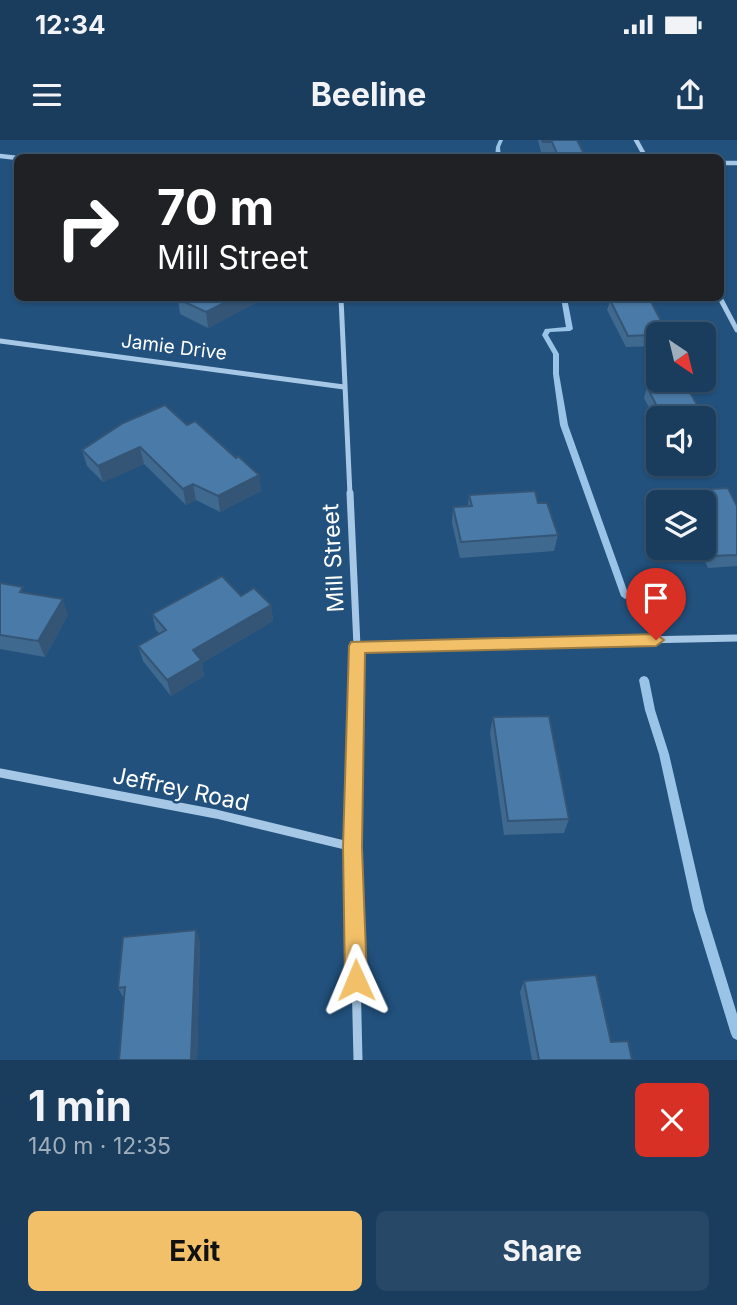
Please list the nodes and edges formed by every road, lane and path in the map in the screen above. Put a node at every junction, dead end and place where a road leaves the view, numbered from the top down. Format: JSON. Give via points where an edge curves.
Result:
{"nodes":[{"id":1,"x":341,"y":301,"type":"edge"},
{"id":2,"x":722,"y":301,"type":"edge"},
{"id":3,"x":737,"y":330,"type":"edge"},
{"id":4,"x":0,"y":341,"type":"edge"},
{"id":5,"x":344,"y":387,"type":"junction"},
{"id":6,"x":737,"y":638,"type":"edge"},
{"id":7,"x":357,"y":646,"type":"junction"},
{"id":8,"x":0,"y":773,"type":"edge"},
{"id":9,"x":353,"y":847,"type":"junction"},
{"id":10,"x":358,"y":1060,"type":"edge"}],
"edges":[{"from":1,"to":5,"type":"street","name":"Mill Street"},
{"from":2,"to":3,"type":"street"},
{"from":4,"to":5,"type":"street","name":"Jamie Drive"},
{"from":5,"to":7,"type":"street","name":"Mill Street"},
{"from":6,"to":7,"type":"street"},
{"from":7,"to":9,"type":"street","name":"Mill Street"},
{"from":8,"to":9,"type":"street","name":"Jeffrey Road","via":[[216,814]]},
{"from":9,"to":10,"type":"street","name":"Mill Street"}]}
